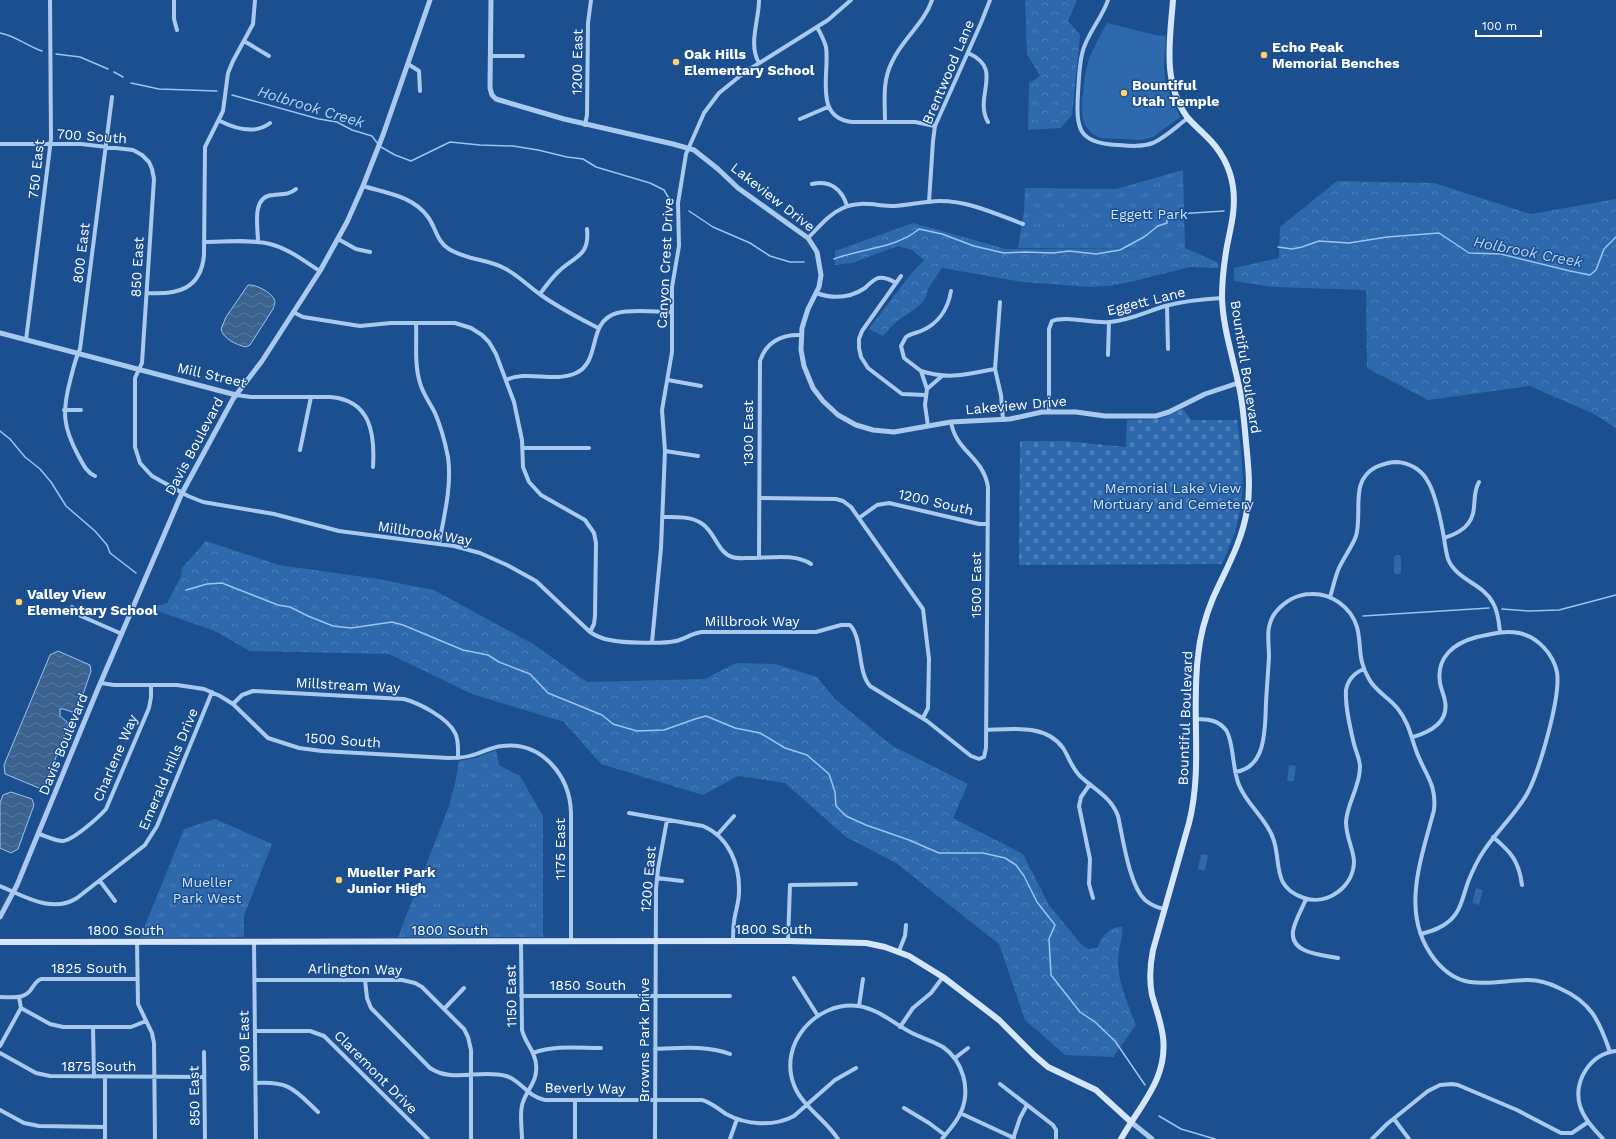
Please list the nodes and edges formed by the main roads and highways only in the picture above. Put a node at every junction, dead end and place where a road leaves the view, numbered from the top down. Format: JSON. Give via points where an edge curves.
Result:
{"nodes":[{"id":1,"x":1173,"y":0,"type":"edge"},
{"id":2,"x":0,"y":942,"type":"edge"},
{"id":3,"x":1131,"y":1122,"type":"junction"},
{"id":4,"x":1121,"y":1139,"type":"edge"}],
"edges":[{"from":1,"to":3,"type":"main road","name":"Bountiful Boulevard","via":[[1170,72],[1175,95],[1188,118],[1220,151],[1233,184],[1234,209],[1225,260],[1222,298],[1227,336],[1242,405],[1248,467],[1248,505],[1239,540],[1211,604],[1202,632],[1197,665],[1194,802],[1152,957],[1150,976],[1152,995],[1163,1034],[1163,1055],[1153,1090]]},
{"from":2,"to":3,"type":"main road","name":"1800 South","via":[[866,943],[899,951],[923,963],[1000,1020],[1041,1062],[1089,1086]]},
{"from":3,"to":4,"type":"main road","name":"Bountiful Boulevard"}]}
